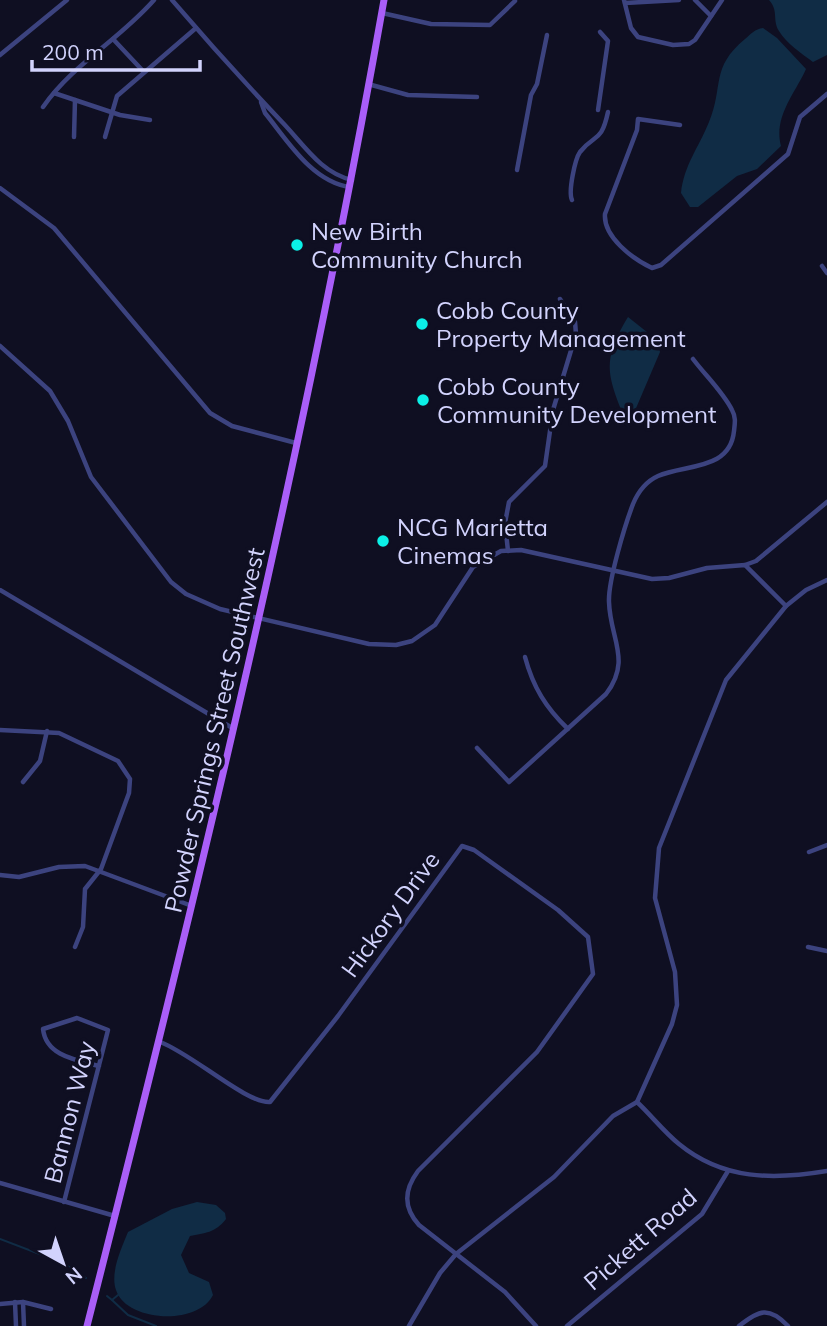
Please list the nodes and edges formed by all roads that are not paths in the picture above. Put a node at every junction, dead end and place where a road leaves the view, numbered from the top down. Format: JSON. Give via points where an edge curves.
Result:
{"nodes":[{"id":1,"x":67,"y":0,"type":"edge"},
{"id":2,"x":154,"y":0,"type":"edge"},
{"id":3,"x":172,"y":0,"type":"edge"},
{"id":4,"x":384,"y":0,"type":"edge"},
{"id":5,"x":679,"y":0,"type":"edge"},
{"id":6,"x":695,"y":0,"type":"edge"},
{"id":7,"x":722,"y":0,"type":"edge"},
{"id":8,"x":515,"y":1,"type":"edge"},
{"id":9,"x":625,"y":1,"type":"edge"},
{"id":10,"x":382,"y":13,"type":"junction"},
{"id":11,"x":711,"y":16,"type":"junction"},
{"id":12,"x":196,"y":28,"type":"junction"},
{"id":13,"x":600,"y":32,"type":"dead end"},
{"id":14,"x":547,"y":35,"type":"dead end"},
{"id":15,"x":113,"y":39,"type":"junction"},
{"id":16,"x":0,"y":55,"type":"edge"},
{"id":17,"x":143,"y":71,"type":"junction"},
{"id":18,"x":368,"y":85,"type":"junction"},
{"id":19,"x":53,"y":93,"type":"junction"},
{"id":20,"x":827,"y":94,"type":"edge"},
{"id":21,"x":477,"y":97,"type":"dead end"},
{"id":22,"x":75,"y":100,"type":"junction"},
{"id":23,"x":260,"y":102,"type":"junction"},
{"id":24,"x":43,"y":107,"type":"dead end"},
{"id":25,"x":598,"y":110,"type":"dead end"},
{"id":26,"x":608,"y":112,"type":"dead end"},
{"id":27,"x":112,"y":113,"type":"junction"},
{"id":28,"x":150,"y":120,"type":"dead end"},
{"id":29,"x":680,"y":125,"type":"dead end"},
{"id":30,"x":105,"y":137,"type":"dead end"},
{"id":31,"x":74,"y":138,"type":"dead end"},
{"id":32,"x":517,"y":170,"type":"dead end"},
{"id":33,"x":351,"y":184,"type":"junction"},
{"id":34,"x":0,"y":188,"type":"edge"},
{"id":35,"x":572,"y":200,"type":"dead end"},
{"id":36,"x":822,"y":266,"type":"dead end"},
{"id":37,"x":827,"y":273,"type":"edge"},
{"id":38,"x":560,"y":299,"type":"dead end"},
{"id":39,"x":0,"y":345,"type":"edge"},
{"id":40,"x":693,"y":359,"type":"dead end"},
{"id":41,"x":299,"y":443,"type":"junction"},
{"id":42,"x":827,"y":502,"type":"edge"},
{"id":43,"x":508,"y":551,"type":"junction"},
{"id":44,"x":745,"y":565,"type":"junction"},
{"id":45,"x":615,"y":572,"type":"junction"},
{"id":46,"x":827,"y":580,"type":"edge"},
{"id":47,"x":0,"y":590,"type":"edge"},
{"id":48,"x":786,"y":606,"type":"junction"},
{"id":49,"x":260,"y":618,"type":"junction"},
{"id":50,"x":526,"y":657,"type":"dead end"},
{"id":51,"x":568,"y":729,"type":"junction"},
{"id":52,"x":0,"y":730,"type":"edge"},
{"id":53,"x":235,"y":730,"type":"junction"},
{"id":54,"x":47,"y":731,"type":"junction"},
{"id":55,"x":477,"y":748,"type":"dead end"},
{"id":56,"x":23,"y":782,"type":"dead end"},
{"id":57,"x":827,"y":845,"type":"edge"},
{"id":58,"x":809,"y":852,"type":"dead end"},
{"id":59,"x":101,"y":869,"type":"junction"},
{"id":60,"x":0,"y":874,"type":"edge"},
{"id":61,"x":193,"y":907,"type":"junction"},
{"id":62,"x":75,"y":947,"type":"dead end"},
{"id":63,"x":808,"y":947,"type":"dead end"},
{"id":64,"x":827,"y":951,"type":"edge"},
{"id":65,"x":160,"y":1042,"type":"junction"},
{"id":66,"x":99,"y":1066,"type":"junction"},
{"id":67,"x":637,"y":1102,"type":"junction"},
{"id":68,"x":728,"y":1171,"type":"junction"},
{"id":69,"x":827,"y":1171,"type":"edge"},
{"id":70,"x":0,"y":1184,"type":"edge"},
{"id":71,"x":64,"y":1202,"type":"junction"},
{"id":72,"x":115,"y":1216,"type":"junction"},
{"id":73,"x":456,"y":1254,"type":"junction"},
{"id":74,"x":15,"y":1302,"type":"junction"},
{"id":75,"x":23,"y":1302,"type":"junction"},
{"id":76,"x":0,"y":1304,"type":"edge"},
{"id":77,"x":51,"y":1309,"type":"dead end"},
{"id":78,"x":16,"y":1326,"type":"edge"},
{"id":79,"x":24,"y":1326,"type":"edge"},
{"id":80,"x":87,"y":1326,"type":"edge"},
{"id":81,"x":410,"y":1326,"type":"edge"},
{"id":82,"x":536,"y":1326,"type":"edge"},
{"id":83,"x":566,"y":1326,"type":"edge"},
{"id":84,"x":739,"y":1326,"type":"edge"},
{"id":85,"x":788,"y":1326,"type":"edge"}],
"edges":[{"from":1,"to":16,"type":"street"},
{"from":2,"to":15,"type":"street"},
{"from":3,"to":12,"type":"street"},
{"from":4,"to":10,"type":"main road","name":"Powder Springs Street Southwest"},
{"from":5,"to":9,"type":"street"},
{"from":6,"to":11,"type":"street"},
{"from":7,"to":11,"type":"street"},
{"from":8,"to":10,"type":"street","via":[[490,25],[431,24]]},
{"from":9,"to":11,"type":"street","via":[[631,28],[638,37],[673,45],[695,40]]},
{"from":10,"to":18,"type":"main road","name":"Powder Springs Street Southwest"},
{"from":12,"to":17,"type":"street"},
{"from":12,"to":23,"type":"street"},
{"from":13,"to":25,"type":"street","via":[[608,41]]},
{"from":14,"to":32,"type":"street"},
{"from":15,"to":17,"type":"street"},
{"from":15,"to":19,"type":"street","via":[[81,62]]},
{"from":17,"to":27,"type":"street","via":[[117,96]]},
{"from":18,"to":21,"type":"street","via":[[408,95]]},
{"from":18,"to":33,"type":"main road","name":"Powder Springs Street Southwest"},
{"from":19,"to":22,"type":"street"},
{"from":19,"to":24,"type":"street"},
{"from":20,"to":29,"type":"street","via":[[800,117],[788,154],[652,268],[618,243],[605,223],[607,206],[638,119]]},
{"from":22,"to":27,"type":"street"},
{"from":22,"to":31,"type":"street"},
{"from":23,"to":33,"type":"street","via":[[321,164]]},
{"from":23,"to":33,"type":"street","via":[[316,172],[329,182]]},
{"from":26,"to":35,"type":"street","via":[[598,139],[578,157],[569,191]]},
{"from":27,"to":28,"type":"street"},
{"from":27,"to":30,"type":"street"},
{"from":33,"to":41,"type":"main road","name":"Powder Springs Street Southwest"},
{"from":34,"to":41,"type":"street","via":[[54,228],[210,412],[232,426]]},
{"from":36,"to":37,"type":"street"},
{"from":38,"to":43,"type":"street","via":[[575,322],[576,334],[553,410],[545,466],[509,502],[505,523]]},
{"from":39,"to":49,"type":"street","via":[[50,391],[91,477],[171,582],[211,606]]},
{"from":40,"to":45,"type":"street","via":[[732,408],[733,437],[722,456],[659,475],[641,490],[628,519]]},
{"from":41,"to":49,"type":"main road","name":"Powder Springs Street Southwest"},
{"from":42,"to":44,"type":"street","via":[[756,561]]},
{"from":43,"to":45,"type":"street"},
{"from":43,"to":49,"type":"street","via":[[473,567],[435,625],[412,642],[369,644]]},
{"from":44,"to":45,"type":"street","via":[[669,578]]},
{"from":44,"to":48,"type":"street"},
{"from":45,"to":51,"type":"street","via":[[608,601],[619,654],[616,681]]},
{"from":46,"to":48,"type":"street"},
{"from":47,"to":53,"type":"street"},
{"from":48,"to":67,"type":"street","via":[[726,680],[659,848],[655,898],[675,972],[677,1005]]},
{"from":49,"to":53,"type":"main road","name":"Powder Springs Street Southwest"},
{"from":50,"to":51,"type":"street","via":[[531,681]]},
{"from":51,"to":55,"type":"street","via":[[509,782]]},
{"from":52,"to":54,"type":"street"},
{"from":53,"to":61,"type":"main road","name":"Powder Springs Street Southwest"},
{"from":54,"to":56,"type":"street","via":[[40,761]]},
{"from":54,"to":59,"type":"street","via":[[118,761],[128,772],[129,793]]},
{"from":57,"to":58,"type":"street"},
{"from":59,"to":60,"type":"street","via":[[68,866],[19,877]]},
{"from":59,"to":61,"type":"street"},
{"from":59,"to":62,"type":"street","via":[[85,889],[83,927]]},
{"from":61,"to":65,"type":"main road","name":"Powder Springs Street Southwest"},
{"from":63,"to":64,"type":"street"},
{"from":65,"to":72,"type":"main road","name":"Powder Springs Street Southwest"},
{"from":65,"to":73,"type":"street","name":"Hickory Drive","via":[[215,1072],[243,1095],[270,1102],[462,846],[474,850],[588,937],[593,974],[537,1052],[418,1171],[408,1187],[413,1218]]},
{"from":66,"to":66,"type":"street","name":"Bannon Way","via":[[108,1030],[77,1018],[43,1028],[51,1047]]},
{"from":66,"to":71,"type":"street","name":"Bannon Way"},
{"from":67,"to":68,"type":"street","via":[[678,1143]]},
{"from":67,"to":73,"type":"street","via":[[613,1116],[554,1177]]},
{"from":68,"to":69,"type":"street","via":[[778,1178]]},
{"from":68,"to":83,"type":"street","name":"Pickett Road","via":[[702,1214]]},
{"from":70,"to":71,"type":"street"},
{"from":71,"to":72,"type":"street"},
{"from":72,"to":80,"type":"main road","name":"Powder Springs Street Southwest"},
{"from":73,"to":81,"type":"street"},
{"from":73,"to":82,"type":"street","name":"Hickory Drive","via":[[505,1292]]},
{"from":74,"to":75,"type":"street"},
{"from":74,"to":76,"type":"street"},
{"from":74,"to":78,"type":"street"},
{"from":75,"to":77,"type":"street"},
{"from":75,"to":79,"type":"street"},
{"from":84,"to":85,"type":"street","via":[[766,1310]]}]}
